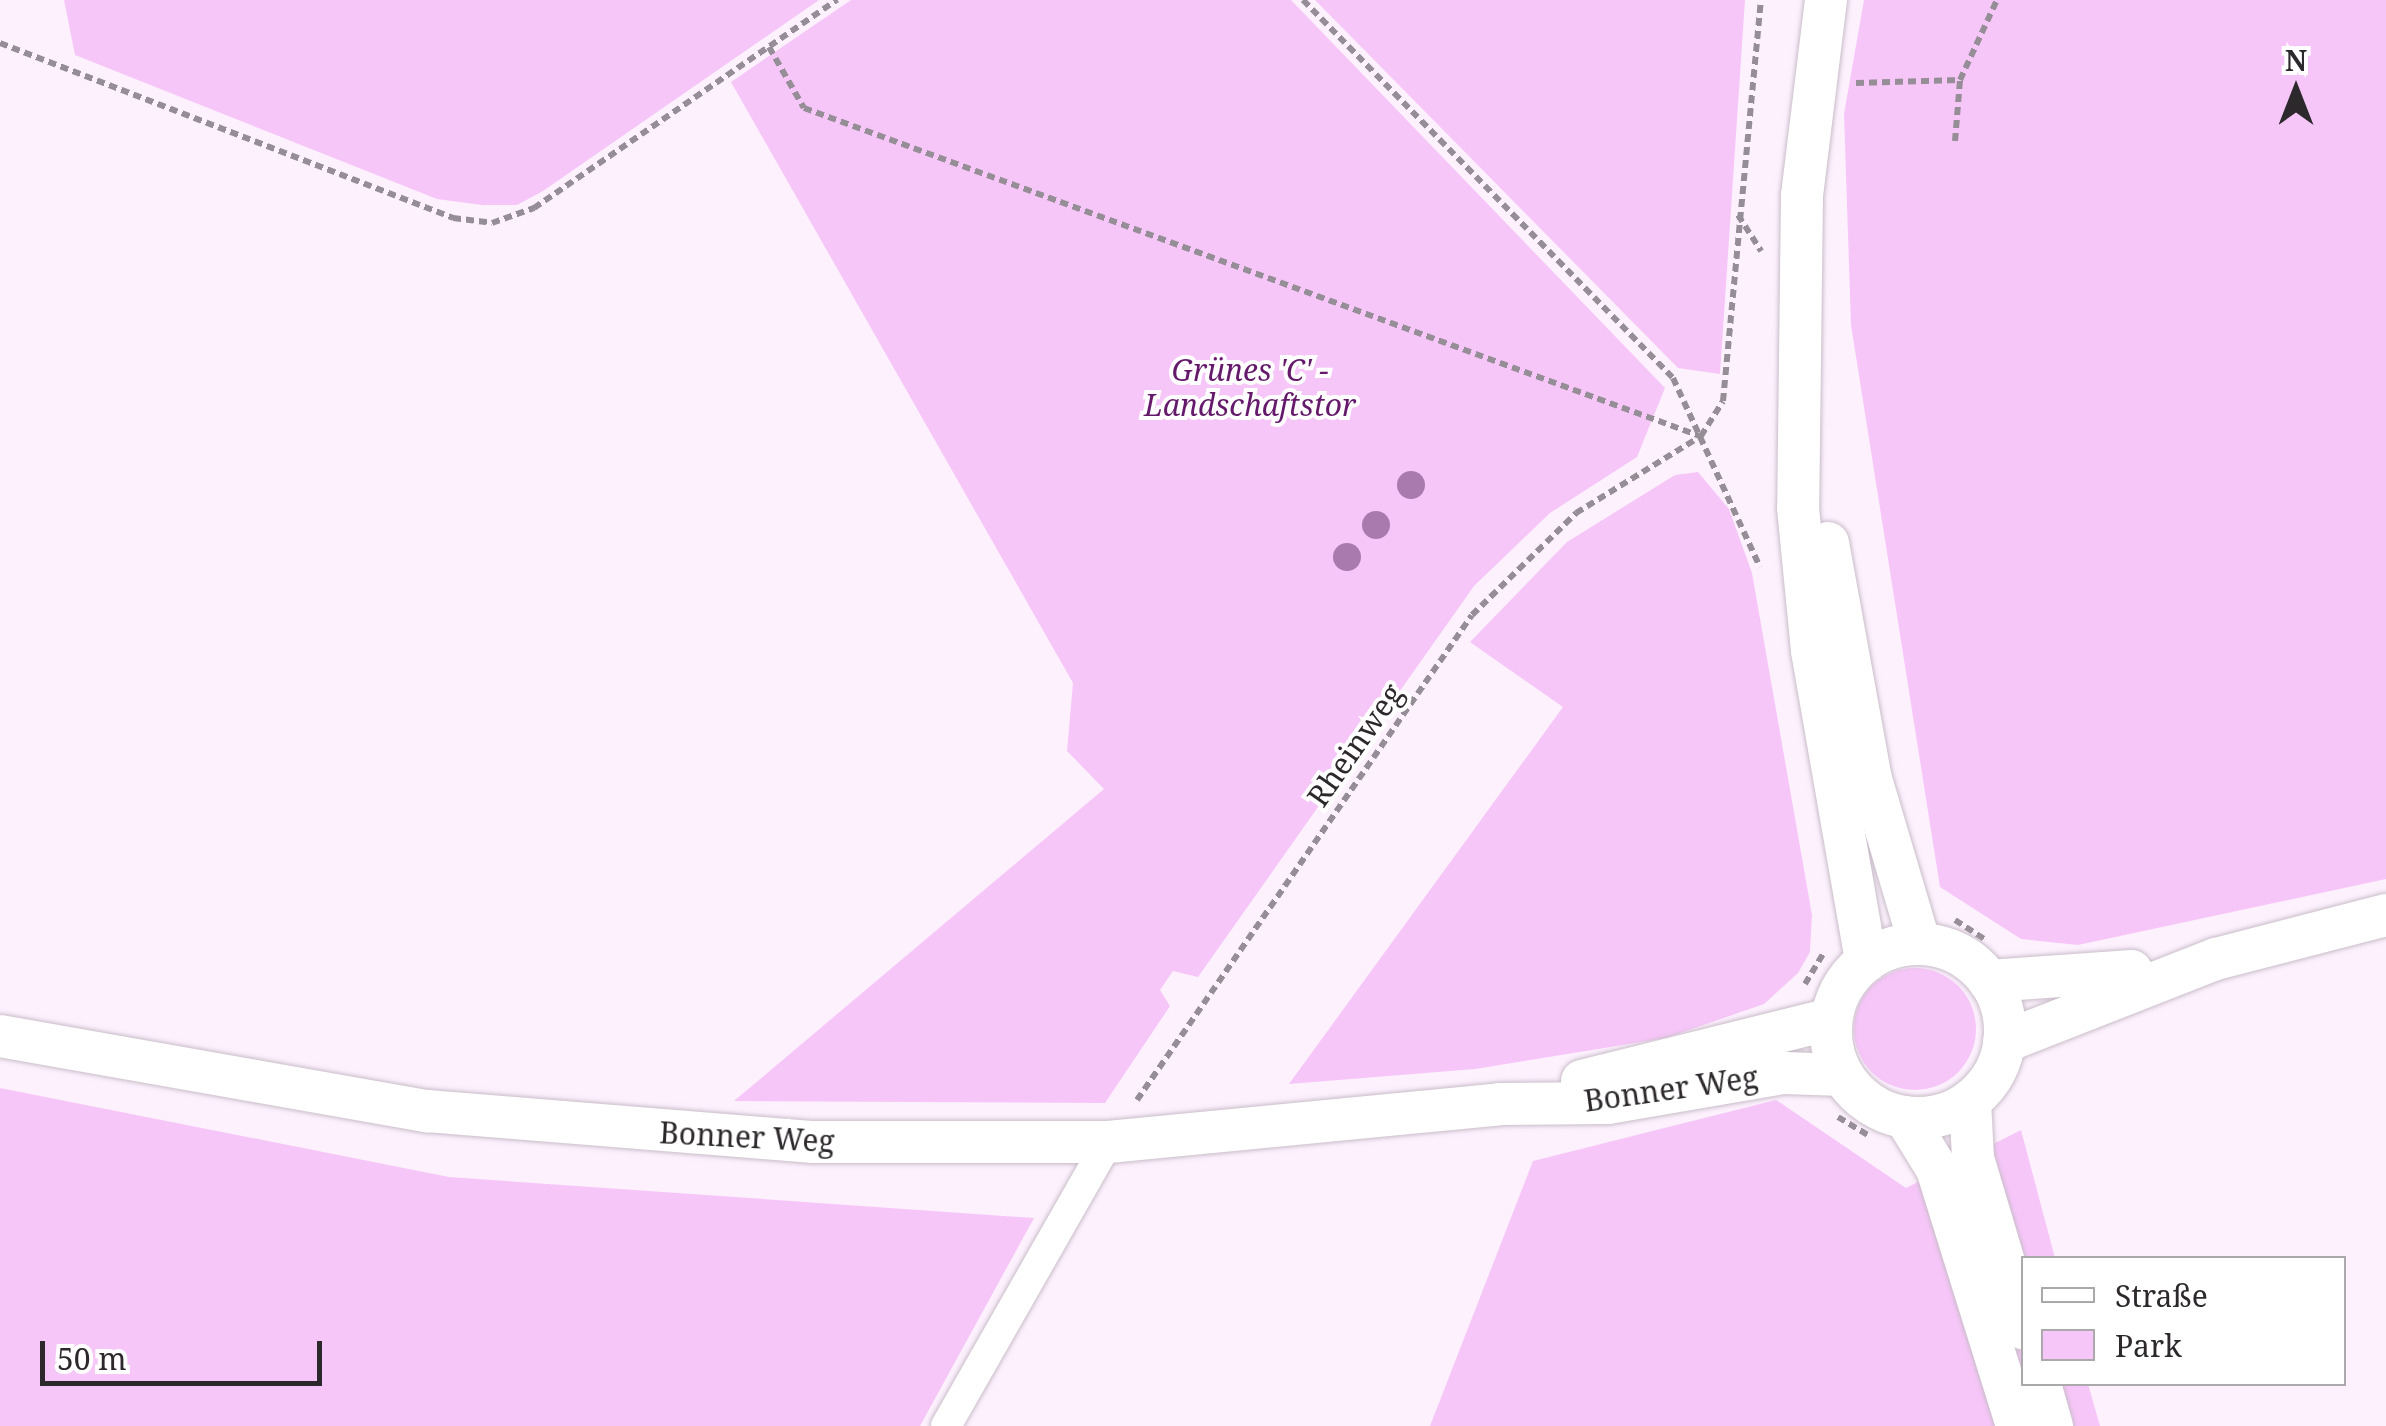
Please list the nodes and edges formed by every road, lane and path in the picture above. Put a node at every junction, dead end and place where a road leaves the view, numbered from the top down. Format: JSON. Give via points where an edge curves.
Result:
{"nodes":[{"id":1,"x":837,"y":0,"type":"edge"},
{"id":2,"x":1303,"y":0,"type":"edge"},
{"id":3,"x":1760,"y":0,"type":"edge"},
{"id":4,"x":1826,"y":0,"type":"edge"},
{"id":5,"x":1997,"y":0,"type":"edge"},
{"id":6,"x":0,"y":44,"type":"edge"},
{"id":7,"x":769,"y":48,"type":"junction"},
{"id":8,"x":1960,"y":80,"type":"junction"},
{"id":9,"x":1815,"y":84,"type":"junction"},
{"id":10,"x":1954,"y":141,"type":"dead end"},
{"id":11,"x":1798,"y":355,"type":"junction"},
{"id":12,"x":1702,"y":436,"type":"junction"},
{"id":13,"x":2386,"y":915,"type":"edge"},
{"id":14,"x":1932,"y":928,"type":"junction"},
{"id":15,"x":1828,"y":932,"type":"dead end"},
{"id":16,"x":2216,"y":959,"type":"junction"},
{"id":17,"x":1866,"y":960,"type":"junction"},
{"id":18,"x":1994,"y":965,"type":"junction"},
{"id":19,"x":1800,"y":990,"type":"dead end"},
{"id":20,"x":1831,"y":1019,"type":"junction"},
{"id":21,"x":0,"y":1036,"type":"edge"},
{"id":22,"x":2004,"y":1042,"type":"junction"},
{"id":23,"x":1784,"y":1073,"type":"junction"},
{"id":24,"x":1842,"y":1075,"type":"junction"},
{"id":25,"x":1970,"y":1101,"type":"junction"},
{"id":26,"x":1500,"y":1104,"type":"junction"},
{"id":27,"x":1894,"y":1132,"type":"junction"},
{"id":28,"x":1108,"y":1142,"type":"junction"},
{"id":29,"x":2021,"y":1318,"type":"edge"},
{"id":30,"x":2041,"y":1386,"type":"edge"},
{"id":31,"x":946,"y":1426,"type":"edge"},
{"id":32,"x":2017,"y":1426,"type":"edge"},
{"id":33,"x":2052,"y":1426,"type":"edge"}],
"edges":[{"from":1,"to":7,"type":"path"},
{"from":2,"to":12,"type":"path","via":[[1673,378]]},
{"from":3,"to":12,"type":"path","via":[[1742,136],[1732,374]]},
{"from":4,"to":9,"type":"street"},
{"from":5,"to":8,"type":"path"},
{"from":6,"to":7,"type":"path","via":[[453,218],[492,223],[534,208]]},
{"from":7,"to":12,"type":"path","via":[[804,108]]},
{"from":8,"to":9,"type":"path"},
{"from":8,"to":10,"type":"path"},
{"from":9,"to":11,"type":"street"},
{"from":11,"to":14,"type":"street","via":[[1871,779]]},
{"from":11,"to":17,"type":"street","via":[[1812,652]]},
{"from":12,"to":28,"type":"path","name":"Rheinweg","via":[[1576,513],[1472,616]]},
{"from":13,"to":16,"type":"street"},
{"from":14,"to":17,"type":"street"},
{"from":14,"to":18,"type":"path"},
{"from":14,"to":18,"type":"street","via":[[1959,956]]},
{"from":15,"to":19,"type":"path"},
{"from":16,"to":18,"type":"street","via":[[2047,983]]},
{"from":16,"to":22,"type":"street"},
{"from":17,"to":20,"type":"street"},
{"from":18,"to":22,"type":"street"},
{"from":20,"to":24,"type":"street"},
{"from":20,"to":26,"type":"street","name":"Bonner Weg"},
{"from":21,"to":28,"type":"street","name":"Bonner Weg","via":[[261,1088],[612,1130],[814,1142]]},
{"from":22,"to":25,"type":"street"},
{"from":23,"to":24,"type":"street","name":"Bonner Weg"},
{"from":23,"to":26,"type":"street","name":"Bonner Weg","via":[[1608,1103]]},
{"from":23,"to":27,"type":"path","via":[[1790,1094]]},
{"from":24,"to":27,"type":"street"},
{"from":25,"to":27,"type":"street"},
{"from":25,"to":29,"type":"street","via":[[1973,1158]]},
{"from":26,"to":28,"type":"street","name":"Bonner Weg"},
{"from":27,"to":32,"type":"street","via":[[1937,1169]]},
{"from":28,"to":31,"type":"street"},
{"from":30,"to":33,"type":"street"}]}
